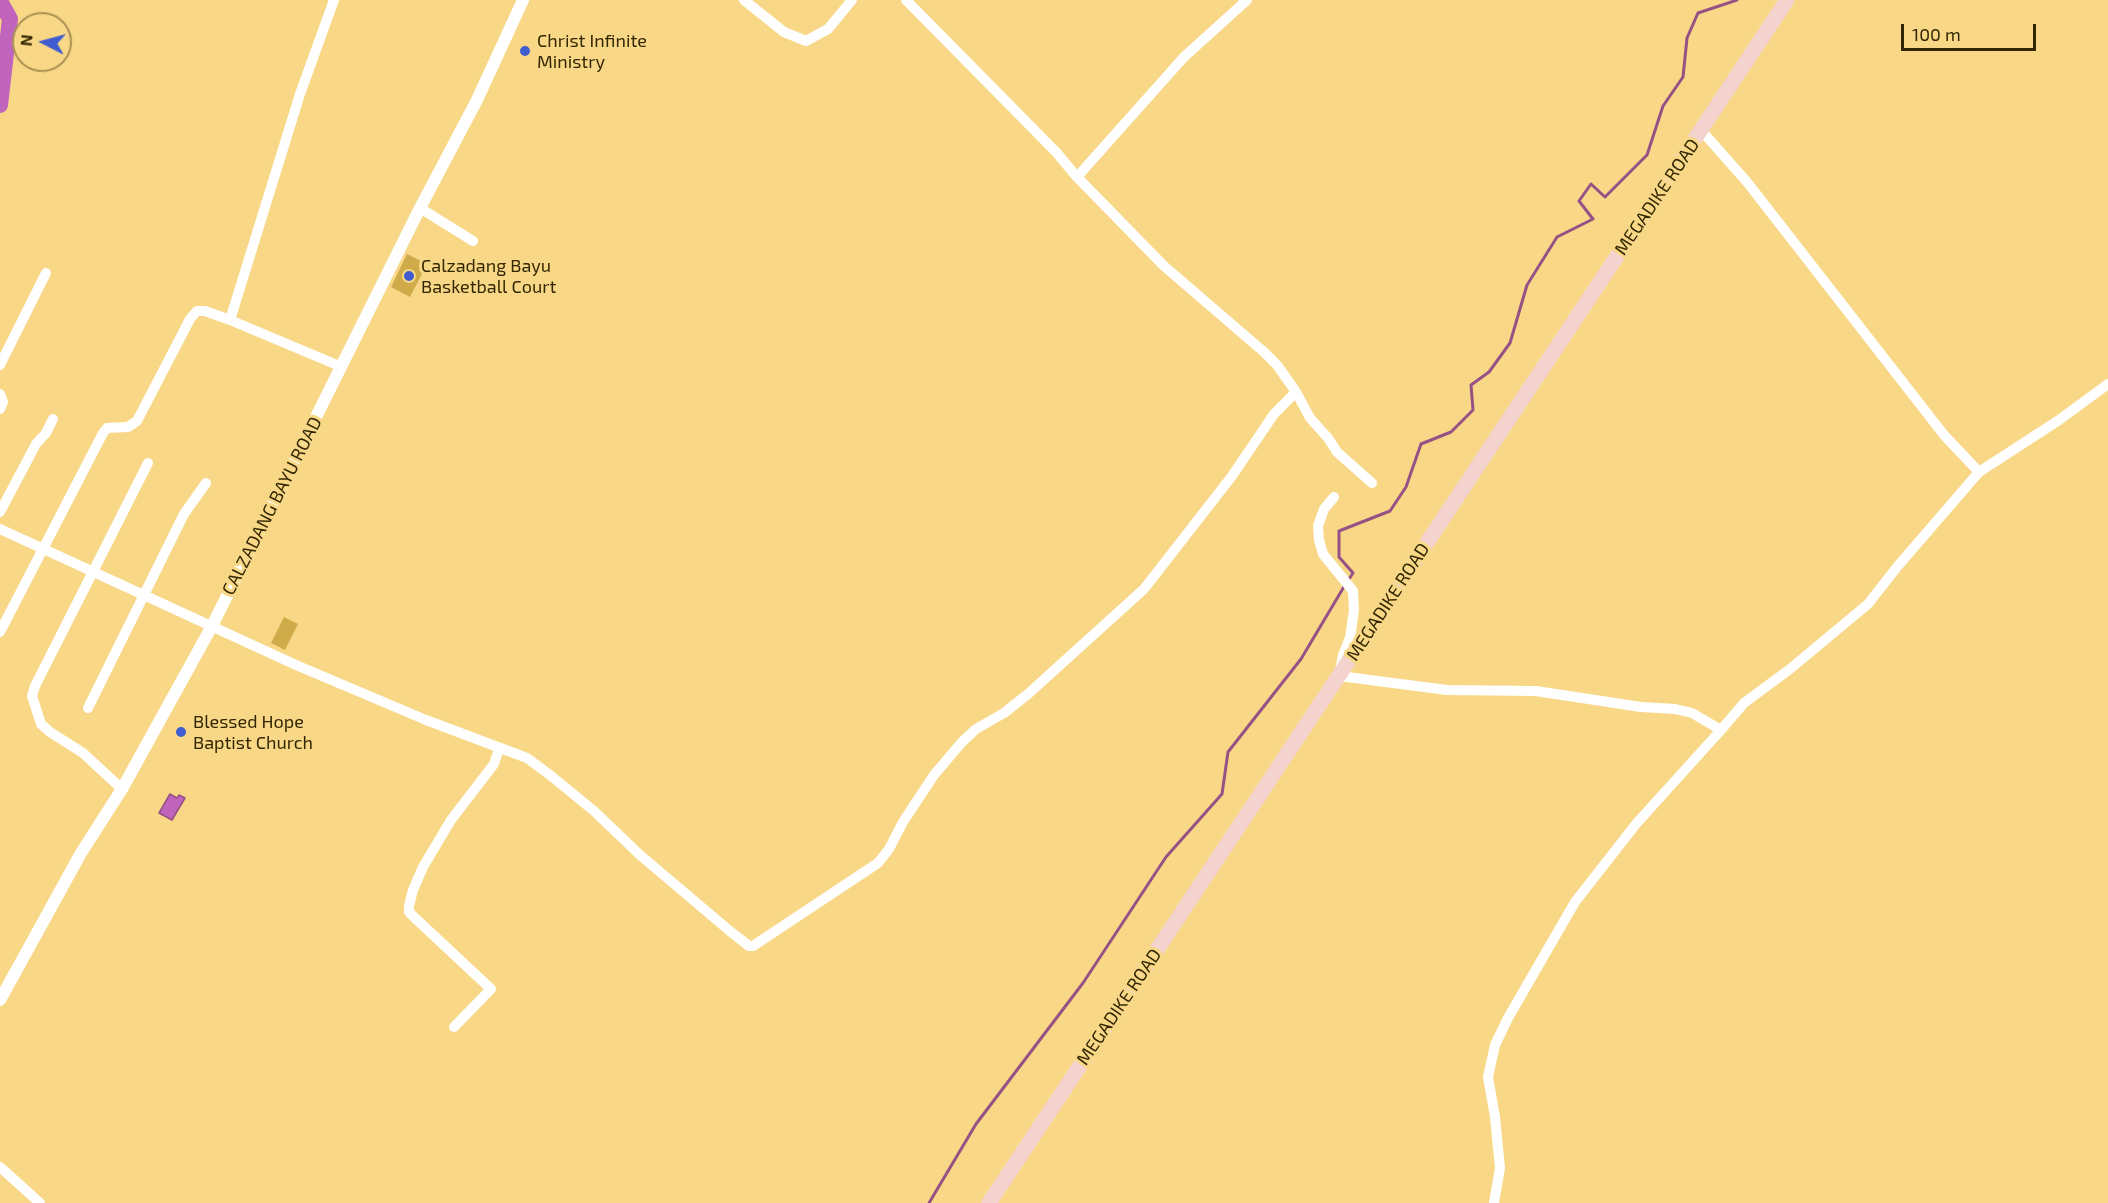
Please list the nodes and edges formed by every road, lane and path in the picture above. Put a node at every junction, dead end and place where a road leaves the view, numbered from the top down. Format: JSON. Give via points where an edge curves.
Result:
{"nodes":[{"id":1,"x":334,"y":0,"type":"edge"},
{"id":2,"x":522,"y":0,"type":"edge"},
{"id":3,"x":744,"y":0,"type":"edge"},
{"id":4,"x":852,"y":0,"type":"edge"},
{"id":5,"x":906,"y":0,"type":"edge"},
{"id":6,"x":1247,"y":0,"type":"edge"},
{"id":7,"x":1787,"y":0,"type":"edge"},
{"id":8,"x":1701,"y":130,"type":"junction"},
{"id":9,"x":1077,"y":177,"type":"junction"},
{"id":10,"x":420,"y":208,"type":"junction"},
{"id":11,"x":473,"y":241,"type":"dead end"},
{"id":12,"x":46,"y":273,"type":"dead end"},
{"id":13,"x":230,"y":320,"type":"junction"},
{"id":14,"x":0,"y":365,"type":"edge"},
{"id":15,"x":342,"y":367,"type":"junction"},
{"id":16,"x":2108,"y":384,"type":"edge"},
{"id":17,"x":1296,"y":392,"type":"junction"},
{"id":18,"x":0,"y":394,"type":"edge"},
{"id":19,"x":0,"y":409,"type":"edge"},
{"id":20,"x":53,"y":419,"type":"dead end"},
{"id":21,"x":148,"y":463,"type":"dead end"},
{"id":22,"x":1979,"y":472,"type":"junction"},
{"id":23,"x":206,"y":483,"type":"dead end"},
{"id":24,"x":1372,"y":483,"type":"dead end"},
{"id":25,"x":1334,"y":497,"type":"dead end"},
{"id":26,"x":0,"y":512,"type":"edge"},
{"id":27,"x":0,"y":529,"type":"edge"},
{"id":28,"x":43,"y":549,"type":"junction"},
{"id":29,"x":94,"y":572,"type":"junction"},
{"id":30,"x":145,"y":596,"type":"junction"},
{"id":31,"x":212,"y":626,"type":"junction"},
{"id":32,"x":0,"y":632,"type":"edge"},
{"id":33,"x":1339,"y":676,"type":"junction"},
{"id":34,"x":88,"y":708,"type":"dead end"},
{"id":35,"x":1722,"y":730,"type":"junction"},
{"id":36,"x":499,"y":749,"type":"junction"},
{"id":37,"x":122,"y":789,"type":"junction"},
{"id":38,"x":0,"y":1000,"type":"edge"},
{"id":39,"x":454,"y":1027,"type":"dead end"},
{"id":40,"x":0,"y":1167,"type":"edge"},
{"id":41,"x":38,"y":1202,"type":"edge"},
{"id":42,"x":989,"y":1203,"type":"edge"},
{"id":43,"x":1494,"y":1203,"type":"edge"}],
"edges":[{"from":1,"to":13,"type":"street","via":[[300,93]]},
{"from":2,"to":10,"type":"street","name":"CALZADANG BAYU ROAD","via":[[477,100]]},
{"from":3,"to":4,"type":"street","via":[[784,32],[806,41],[828,29]]},
{"from":5,"to":9,"type":"street"},
{"from":6,"to":9,"type":"street","via":[[1184,57]]},
{"from":7,"to":8,"type":"main road","name":"MEGADIKE ROAD"},
{"from":8,"to":22,"type":"street","via":[[1747,182],[1944,435]]},
{"from":8,"to":33,"type":"main road","name":"MEGADIKE ROAD"},
{"from":9,"to":17,"type":"street","via":[[1164,266],[1259,347]]},
{"from":10,"to":11,"type":"street"},
{"from":10,"to":15,"type":"street","name":"CALZADANG BAYU ROAD"},
{"from":12,"to":14,"type":"street"},
{"from":13,"to":15,"type":"street"},
{"from":13,"to":28,"type":"street","via":[[201,310],[194,314],[136,421],[128,427],[107,428],[103,433]]},
{"from":15,"to":31,"type":"street","name":"CALZADANG BAYU ROAD"},
{"from":16,"to":22,"type":"street"},
{"from":17,"to":24,"type":"street","via":[[1310,418],[1337,452]]},
{"from":17,"to":36,"type":"street","via":[[1274,414],[1220,492],[1144,589],[1028,694],[962,742],[934,776],[878,863],[753,946],[731,932],[538,765]]},
{"from":18,"to":19,"type":"street"},
{"from":20,"to":26,"type":"street"},
{"from":21,"to":29,"type":"street"},
{"from":22,"to":35,"type":"street","via":[[1868,604],[1744,703]]},
{"from":23,"to":30,"type":"street","via":[[184,514]]},
{"from":25,"to":33,"type":"street","via":[[1318,526],[1319,540],[1323,554],[1353,591],[1354,610]]},
{"from":27,"to":28,"type":"street"},
{"from":28,"to":29,"type":"street"},
{"from":28,"to":32,"type":"street"},
{"from":29,"to":30,"type":"street"},
{"from":29,"to":37,"type":"street","via":[[32,696],[41,724],[83,753]]},
{"from":30,"to":31,"type":"street"},
{"from":30,"to":34,"type":"street"},
{"from":31,"to":36,"type":"street"},
{"from":31,"to":37,"type":"street","name":"CALZADANG BAYU ROAD"},
{"from":33,"to":35,"type":"street","via":[[1447,690],[1536,691],[1692,712]]},
{"from":33,"to":42,"type":"main road","name":"MEGADIKE ROAD"},
{"from":35,"to":43,"type":"street","via":[[1636,824],[1575,902],[1508,1018],[1495,1045],[1488,1077],[1500,1168]]},
{"from":36,"to":39,"type":"street","via":[[494,764],[451,820],[423,867],[408,906],[409,912],[491,989]]},
{"from":37,"to":38,"type":"street","name":"CALZADANG BAYU ROAD","via":[[81,853]]},
{"from":40,"to":41,"type":"street"}]}
